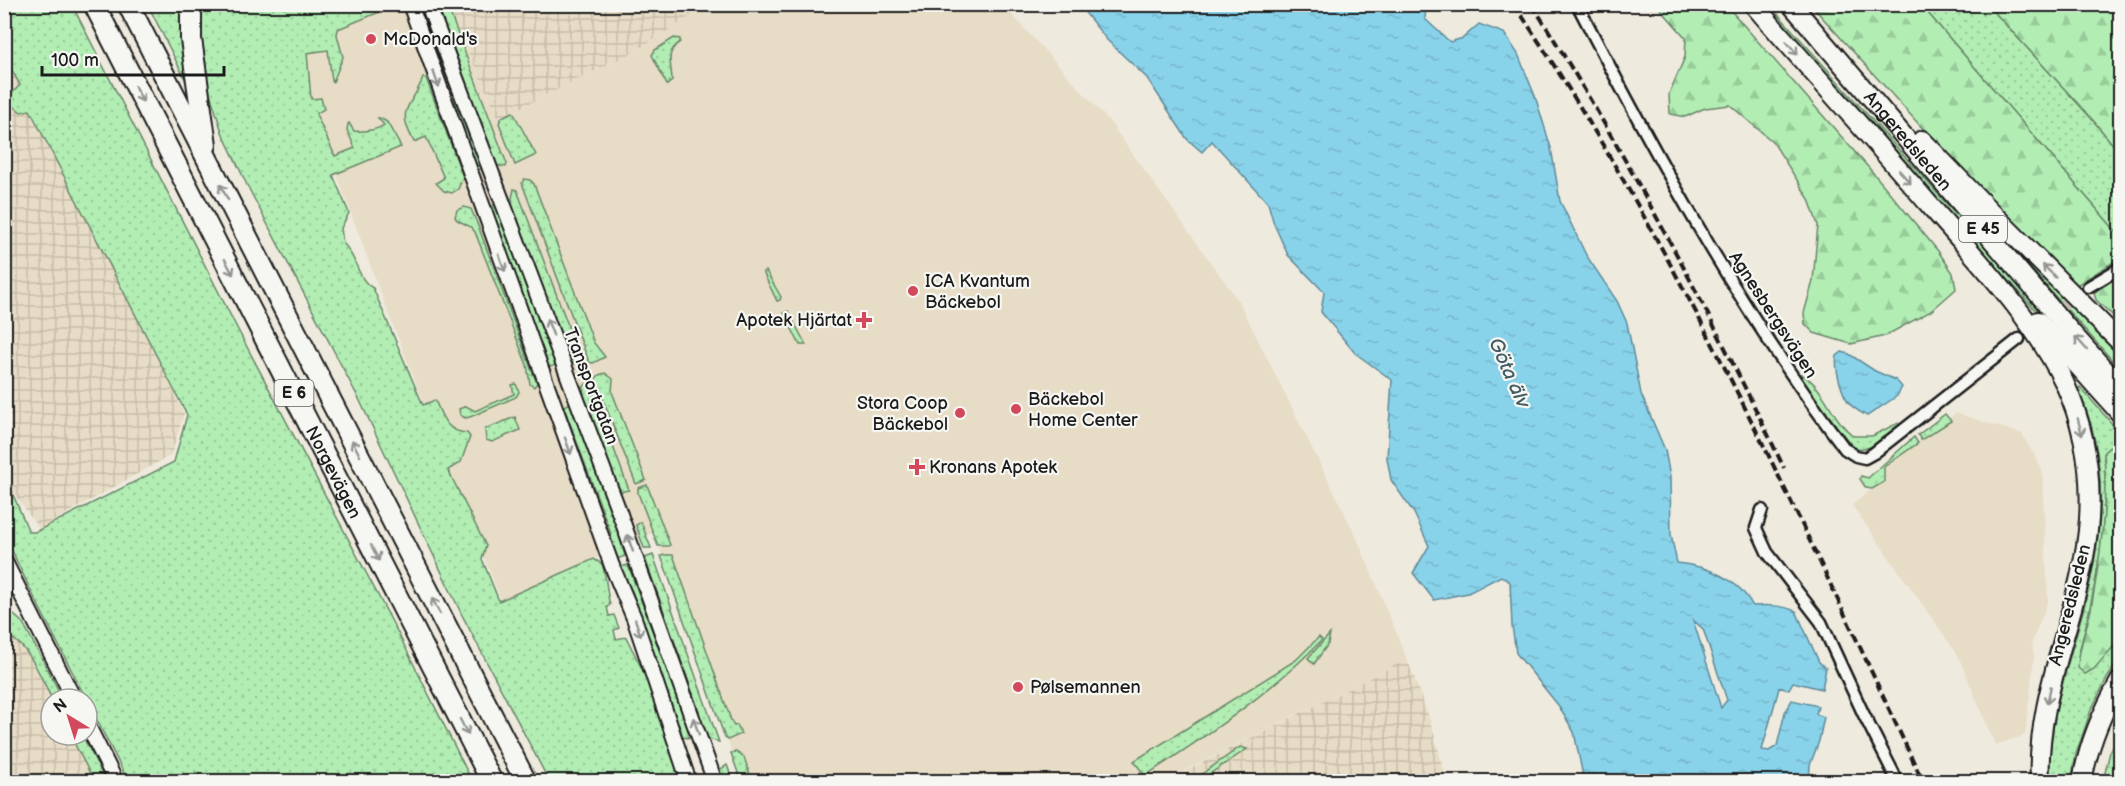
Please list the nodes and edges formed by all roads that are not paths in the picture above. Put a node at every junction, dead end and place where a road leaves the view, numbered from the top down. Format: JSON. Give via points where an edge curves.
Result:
{"nodes":[{"id":1,"x":94,"y":4,"type":"edge"},
{"id":2,"x":128,"y":4,"type":"edge"},
{"id":3,"x":191,"y":4,"type":"edge"},
{"id":4,"x":410,"y":4,"type":"edge"},
{"id":5,"x":428,"y":4,"type":"edge"},
{"id":6,"x":1577,"y":4,"type":"edge"},
{"id":7,"x":1753,"y":4,"type":"edge"},
{"id":8,"x":1791,"y":4,"type":"edge"},
{"id":9,"x":1848,"y":70,"type":"junction"},
{"id":10,"x":209,"y":162,"type":"junction"},
{"id":11,"x":1969,"y":249,"type":"junction"},
{"id":12,"x":2121,"y":268,"type":"edge"},
{"id":13,"x":2088,"y":286,"type":"tunnel mouth"},
{"id":14,"x":2019,"y":339,"type":"dead end"},
{"id":15,"x":2121,"y":342,"type":"edge"},
{"id":16,"x":2121,"y":387,"type":"edge"},
{"id":17,"x":2121,"y":413,"type":"edge"},
{"id":18,"x":1762,"y":510,"type":"dead end"},
{"id":19,"x":4,"y":560,"type":"edge"},
{"id":20,"x":10,"y":586,"type":"edge"},
{"id":21,"x":2121,"y":681,"type":"edge"},
{"id":22,"x":67,"y":687,"type":"edge"},
{"id":23,"x":2121,"y":704,"type":"edge"},
{"id":24,"x":98,"y":747,"type":"edge"},
{"id":25,"x":116,"y":782,"type":"edge"},
{"id":26,"x":492,"y":782,"type":"edge"},
{"id":27,"x":526,"y":782,"type":"edge"},
{"id":28,"x":689,"y":782,"type":"edge"},
{"id":29,"x":715,"y":782,"type":"edge"},
{"id":30,"x":1898,"y":782,"type":"edge"},
{"id":31,"x":2040,"y":782,"type":"edge"},
{"id":32,"x":2082,"y":782,"type":"edge"},
{"id":33,"x":2094,"y":782,"type":"edge"}],
"edges":[{"from":1,"to":26,"type":"highway","name":"Norgevägen","number":"E 6","one_way":true},
{"from":2,"to":10,"type":"highway","name":"Norgevägen","number":"E 6"},
{"from":3,"to":10,"type":"highway","via":[[191,39]]},
{"from":4,"to":28,"type":"street","one_way":true,"via":[[634,618]]},
{"from":29,"to":5,"type":"street","name":"Transportgatan","one_way":true,"via":[[609,485]]},
{"from":6,"to":14,"type":"street","name":"Agnesbergsvägen","via":[[1728,278],[1812,406],[1850,454],[1865,458],[1875,453]]},
{"from":7,"to":11,"type":"highway","name":"Angeredsleden","number":"E 45","one_way":true},
{"from":8,"to":9,"type":"highway","name":"Angeredsleden","number":"E 45"},
{"from":15,"to":9,"type":"highway","one_way":true,"via":[[1878,93]]},
{"from":16,"to":9,"type":"highway","name":"Angeredsleden","number":"E 45","one_way":true},
{"from":27,"to":10,"type":"highway","name":"Norgevägen","number":"E 6","one_way":true},
{"from":11,"to":17,"type":"highway","via":[[2020,299]]},
{"from":11,"to":31,"type":"highway","name":"Angeredsleden","number":"E 45","one_way":true,"via":[[2035,332],[2065,384],[2082,431],[2089,476],[2087,536],[2046,709]]},
{"from":12,"to":13,"type":"street"},
{"from":18,"to":30,"type":"street","via":[[1756,528],[1767,552],[1821,622]]},
{"from":19,"to":20,"type":"street"},
{"from":20,"to":22,"type":"street"},
{"from":21,"to":32,"type":"highway","via":[[2101,718]]},
{"from":23,"to":33,"type":"highway","via":[[2105,738]]},
{"from":24,"to":25,"type":"street"}]}
